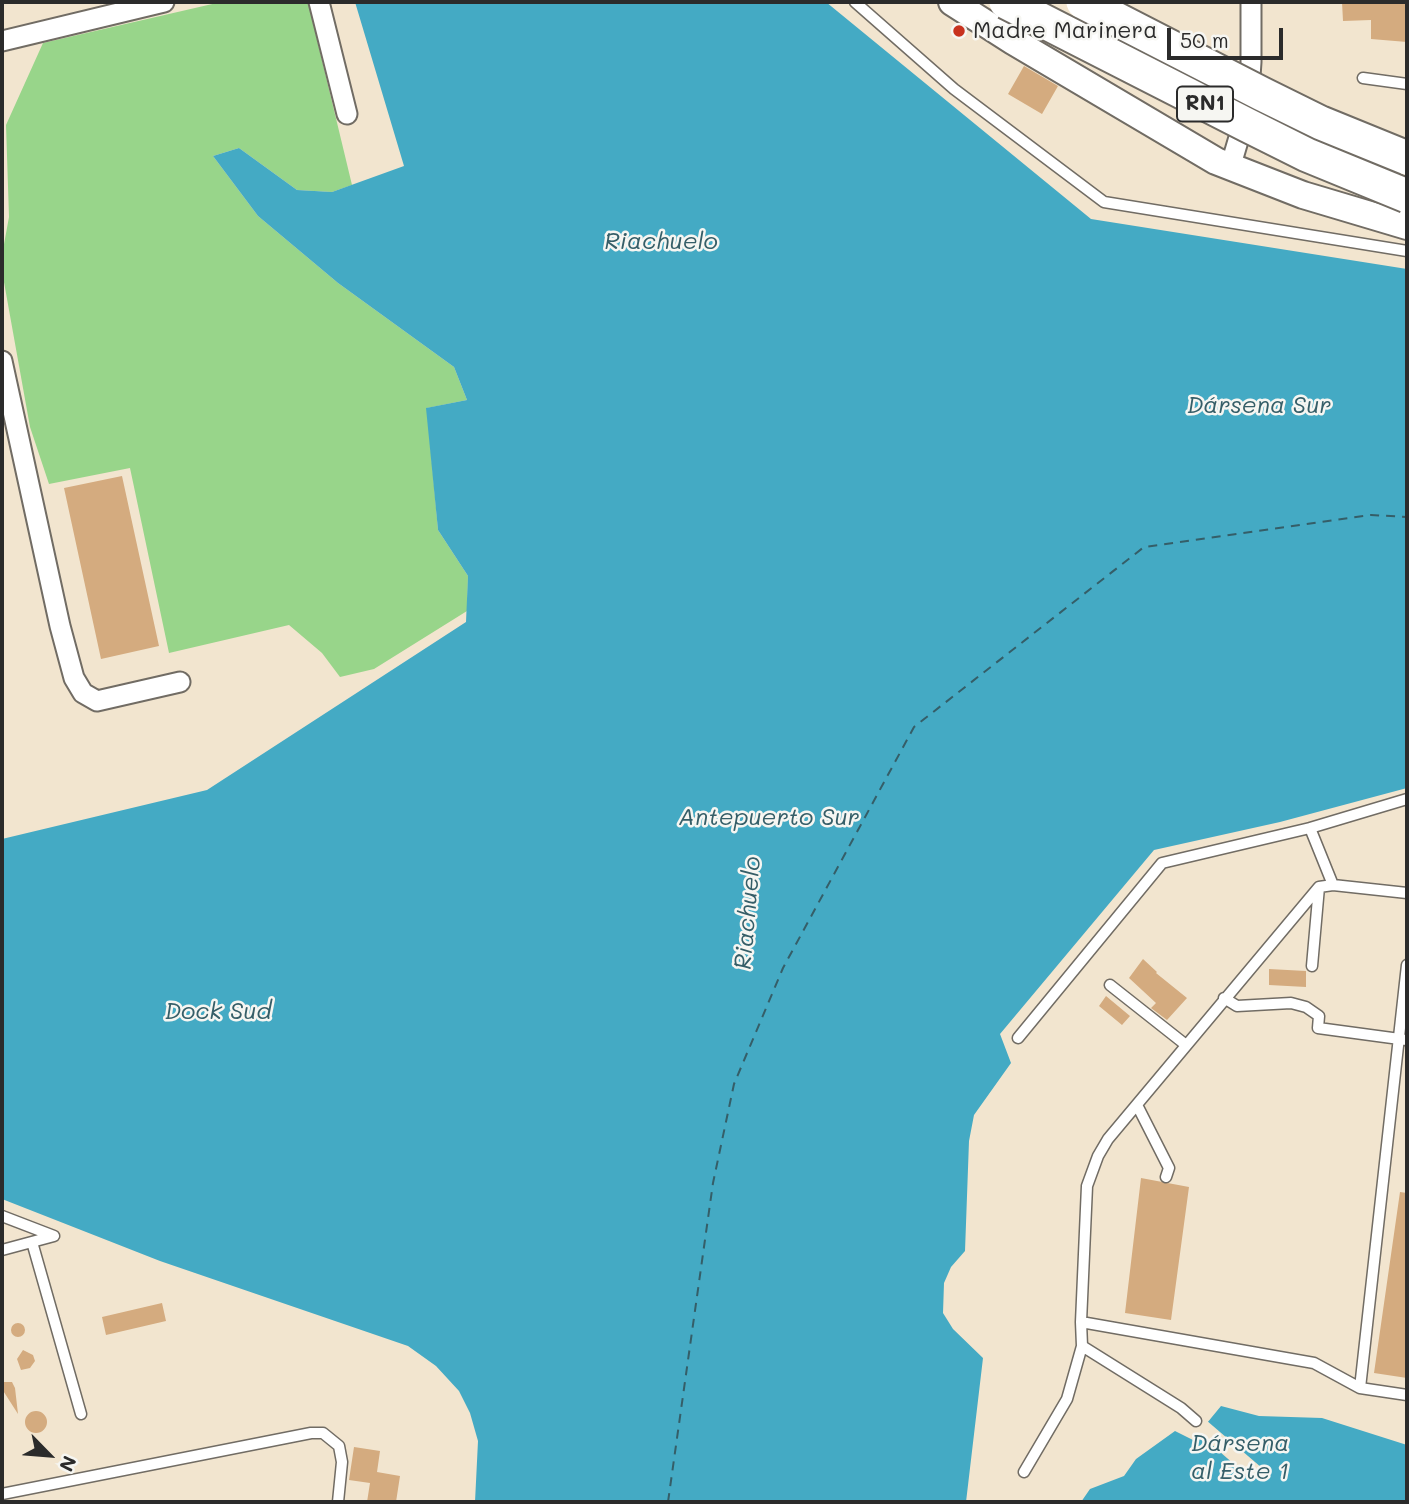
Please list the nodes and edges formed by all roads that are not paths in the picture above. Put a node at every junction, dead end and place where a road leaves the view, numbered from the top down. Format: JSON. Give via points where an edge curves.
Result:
{"nodes":[{"id":1,"x":164,"y":2,"type":"edge"},
{"id":2,"x":319,"y":2,"type":"edge"},
{"id":3,"x":855,"y":2,"type":"edge"},
{"id":4,"x":952,"y":2,"type":"edge"},
{"id":5,"x":1006,"y":2,"type":"edge"},
{"id":6,"x":1014,"y":2,"type":"edge"},
{"id":7,"x":1021,"y":2,"type":"edge"},
{"id":8,"x":1083,"y":2,"type":"edge"},
{"id":9,"x":1251,"y":2,"type":"edge"},
{"id":10,"x":2,"y":41,"type":"edge"},
{"id":11,"x":1013,"y":41,"type":"junction"},
{"id":12,"x":1363,"y":78,"type":"dead end"},
{"id":13,"x":1407,"y":84,"type":"edge"},
{"id":14,"x":347,"y":114,"type":"dead end"},
{"id":15,"x":1245,"y":117,"type":"junction"},
{"id":16,"x":1407,"y":158,"type":"edge"},
{"id":17,"x":1230,"y":168,"type":"junction"},
{"id":18,"x":1407,"y":184,"type":"edge"},
{"id":19,"x":1407,"y":196,"type":"edge"},
{"id":20,"x":1407,"y":226,"type":"edge"},
{"id":21,"x":1407,"y":251,"type":"edge"},
{"id":22,"x":2,"y":361,"type":"edge"},
{"id":23,"x":180,"y":682,"type":"dead end"},
{"id":24,"x":1407,"y":799,"type":"edge"},
{"id":25,"x":1310,"y":828,"type":"junction"},
{"id":26,"x":1332,"y":885,"type":"junction"},
{"id":27,"x":1319,"y":887,"type":"junction"},
{"id":28,"x":1407,"y":893,"type":"edge"},
{"id":29,"x":1407,"y":965,"type":"edge"},
{"id":30,"x":1312,"y":966,"type":"dead end"},
{"id":31,"x":1110,"y":985,"type":"dead end"},
{"id":32,"x":1224,"y":998,"type":"junction"},
{"id":33,"x":1404,"y":1012,"type":"edge"},
{"id":34,"x":1018,"y":1038,"type":"dead end"},
{"id":35,"x":1403,"y":1039,"type":"edge"},
{"id":36,"x":1186,"y":1045,"type":"junction"},
{"id":37,"x":1136,"y":1105,"type":"junction"},
{"id":38,"x":1166,"y":1177,"type":"dead end"},
{"id":39,"x":2,"y":1216,"type":"edge"},
{"id":40,"x":32,"y":1242,"type":"junction"},
{"id":41,"x":2,"y":1250,"type":"edge"},
{"id":42,"x":1081,"y":1322,"type":"junction"},
{"id":43,"x":1082,"y":1346,"type":"junction"},
{"id":44,"x":1360,"y":1388,"type":"junction"},
{"id":45,"x":1407,"y":1395,"type":"edge"},
{"id":46,"x":81,"y":1414,"type":"dead end"},
{"id":47,"x":1196,"y":1421,"type":"dead end"},
{"id":48,"x":1024,"y":1472,"type":"dead end"},
{"id":49,"x":2,"y":1494,"type":"edge"},
{"id":50,"x":338,"y":1502,"type":"edge"}],
"edges":[{"from":1,"to":10,"type":"street"},
{"from":2,"to":14,"type":"street"},
{"from":3,"to":21,"type":"lane","via":[[954,89],[1104,202]]},
{"from":4,"to":11,"type":"main road"},
{"from":5,"to":19,"type":"highway","number":"RN1","bridge":true,"via":[[1307,155]]},
{"from":6,"to":11,"type":"street"},
{"from":7,"to":15,"type":"main road"},
{"from":8,"to":16,"type":"highway","number":"RN1","bridge":true,"via":[[1297,111]]},
{"from":9,"to":15,"type":"street"},
{"from":11,"to":17,"type":"main road"},
{"from":12,"to":13,"type":"lane"},
{"from":15,"to":17,"type":"street"},
{"from":15,"to":18,"type":"main road"},
{"from":17,"to":20,"type":"main road"},
{"from":22,"to":23,"type":"street","via":[[74,678],[83,693],[97,701]]},
{"from":24,"to":25,"type":"lane"},
{"from":25,"to":26,"type":"lane"},
{"from":25,"to":34,"type":"lane","via":[[1162,863]]},
{"from":26,"to":27,"type":"lane"},
{"from":26,"to":28,"type":"lane"},
{"from":27,"to":30,"type":"lane"},
{"from":27,"to":32,"type":"lane"},
{"from":29,"to":33,"type":"lane"},
{"from":31,"to":36,"type":"lane"},
{"from":32,"to":35,"type":"lane","via":[[1237,1006],[1291,1003],[1319,1016],[1318,1028]]},
{"from":32,"to":36,"type":"lane"},
{"from":33,"to":35,"type":"lane"},
{"from":35,"to":44,"type":"lane"},
{"from":36,"to":37,"type":"lane"},
{"from":37,"to":38,"type":"lane","via":[[1169,1168]]},
{"from":37,"to":42,"type":"lane","via":[[1108,1139],[1087,1186]]},
{"from":39,"to":40,"type":"lane","via":[[54,1236]]},
{"from":40,"to":41,"type":"lane"},
{"from":40,"to":46,"type":"lane"},
{"from":42,"to":43,"type":"lane"},
{"from":42,"to":44,"type":"lane","via":[[1314,1363]]},
{"from":43,"to":47,"type":"lane"},
{"from":43,"to":48,"type":"lane","via":[[1068,1399]]},
{"from":44,"to":45,"type":"lane"},
{"from":49,"to":50,"type":"lane","via":[[323,1433],[339,1446]]}]}
